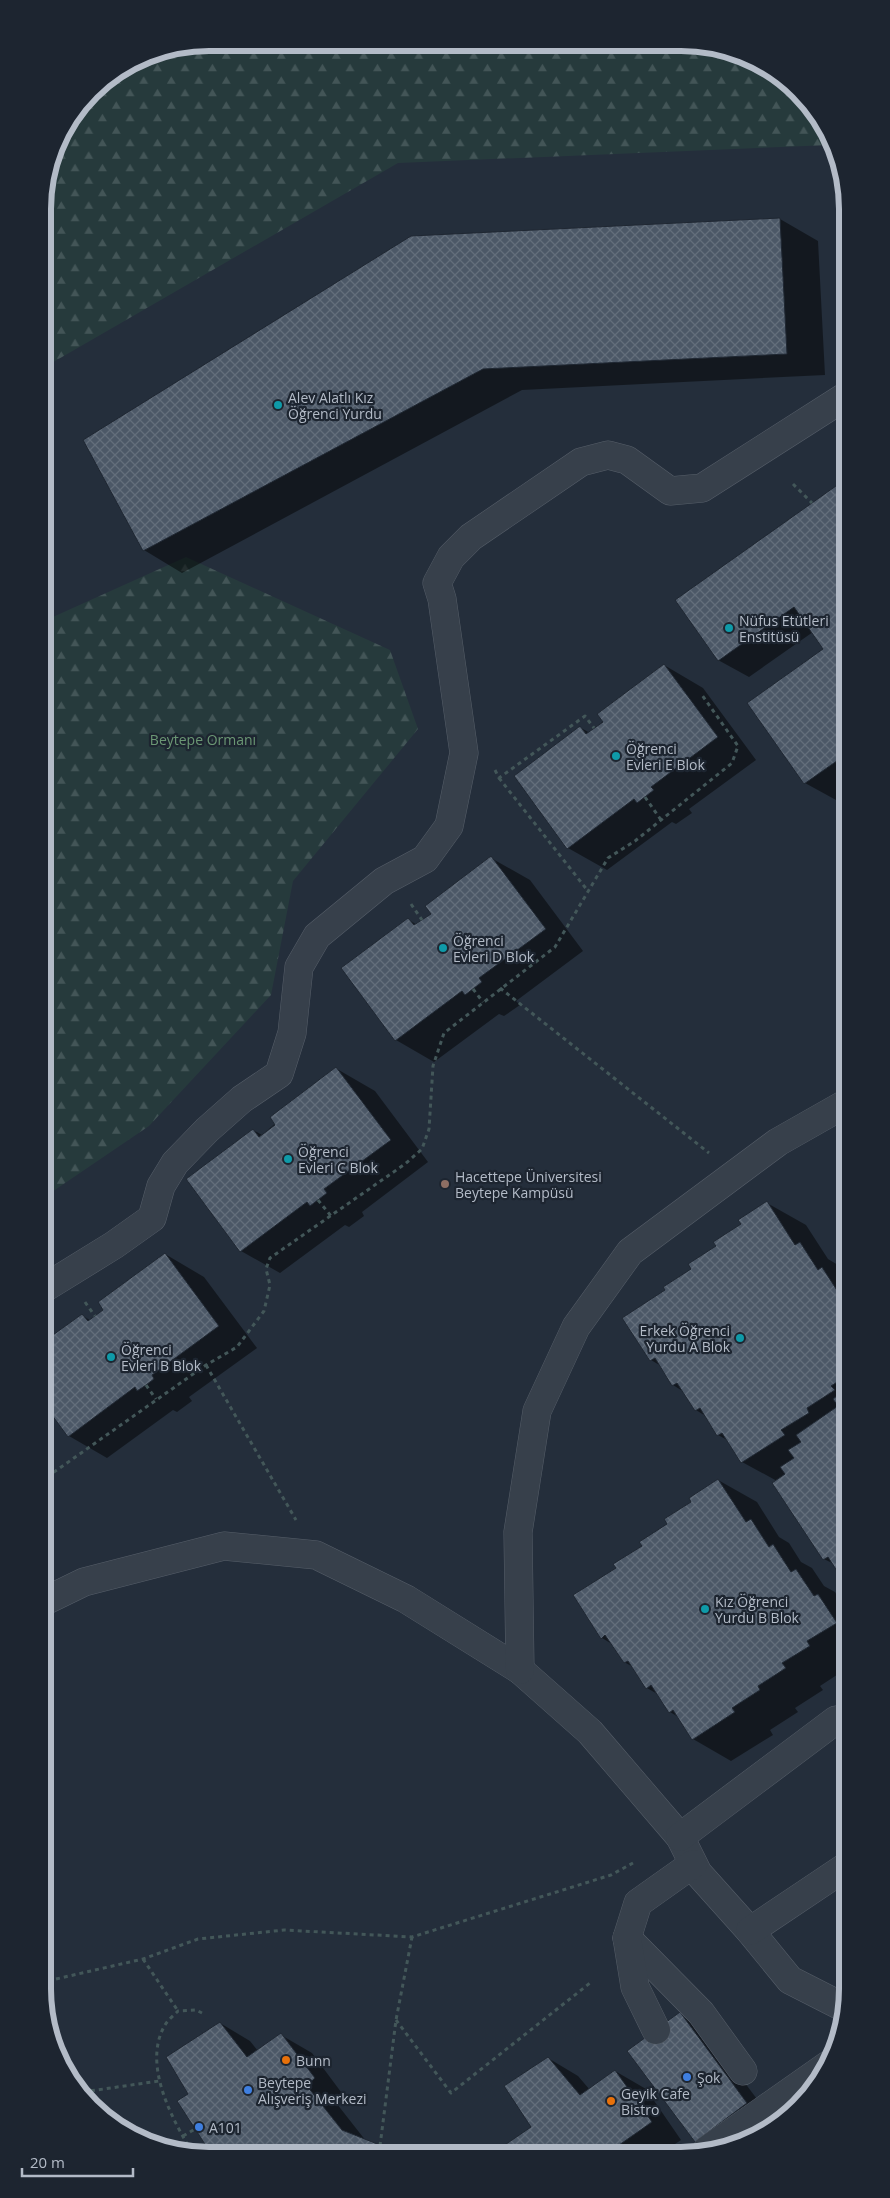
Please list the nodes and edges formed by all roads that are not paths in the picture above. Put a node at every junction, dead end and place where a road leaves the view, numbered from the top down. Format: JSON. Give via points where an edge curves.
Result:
{"nodes":[{"id":1,"x":839,"y":401,"type":"edge"},
{"id":2,"x":838,"y":1108,"type":"edge"},
{"id":3,"x":51,"y":1284,"type":"edge"},
{"id":4,"x":51,"y":1598,"type":"edge"},
{"id":5,"x":520,"y":1670,"type":"junction"},
{"id":6,"x":836,"y":1720,"type":"dead end"},
{"id":7,"x":680,"y":1837,"type":"junction"},
{"id":8,"x":693,"y":1864,"type":"junction"},
{"id":9,"x":838,"y":1872,"type":"edge"},
{"id":10,"x":750,"y":1930,"type":"junction"},
{"id":11,"x":627,"y":1938,"type":"junction"},
{"id":12,"x":838,"y":2004,"type":"edge"},
{"id":13,"x":656,"y":2030,"type":"dead end"},
{"id":14,"x":743,"y":2071,"type":"dead end"},
{"id":15,"x":812,"y":2076,"type":"edge"},
{"id":16,"x":719,"y":2142,"type":"edge"}],
"edges":[{"from":1,"to":3,"type":"street","via":[[702,488],[670,491],[627,460],[608,455],[582,462],[471,537],[451,557],[437,583],[464,753],[449,826],[425,859],[384,881],[317,936],[299,967],[292,1033],[279,1074],[242,1099],[175,1163],[161,1186],[152,1218]]},
{"from":2,"to":5,"type":"street","via":[[778,1142],[630,1252],[576,1327],[537,1411],[518,1532]]},
{"from":4,"to":5,"type":"street","via":[[84,1582],[224,1546],[316,1555],[406,1599]]},
{"from":5,"to":7,"type":"street","via":[[590,1732]]},
{"from":6,"to":7,"type":"street"},
{"from":7,"to":8,"type":"street"},
{"from":8,"to":10,"type":"street"},
{"from":8,"to":11,"type":"street","via":[[638,1904]]},
{"from":9,"to":10,"type":"street"},
{"from":10,"to":12,"type":"street","via":[[790,1980]]},
{"from":11,"to":13,"type":"street","via":[[635,1987]]},
{"from":11,"to":14,"type":"street","via":[[701,2013]]},
{"from":15,"to":16,"type":"street"}]}
